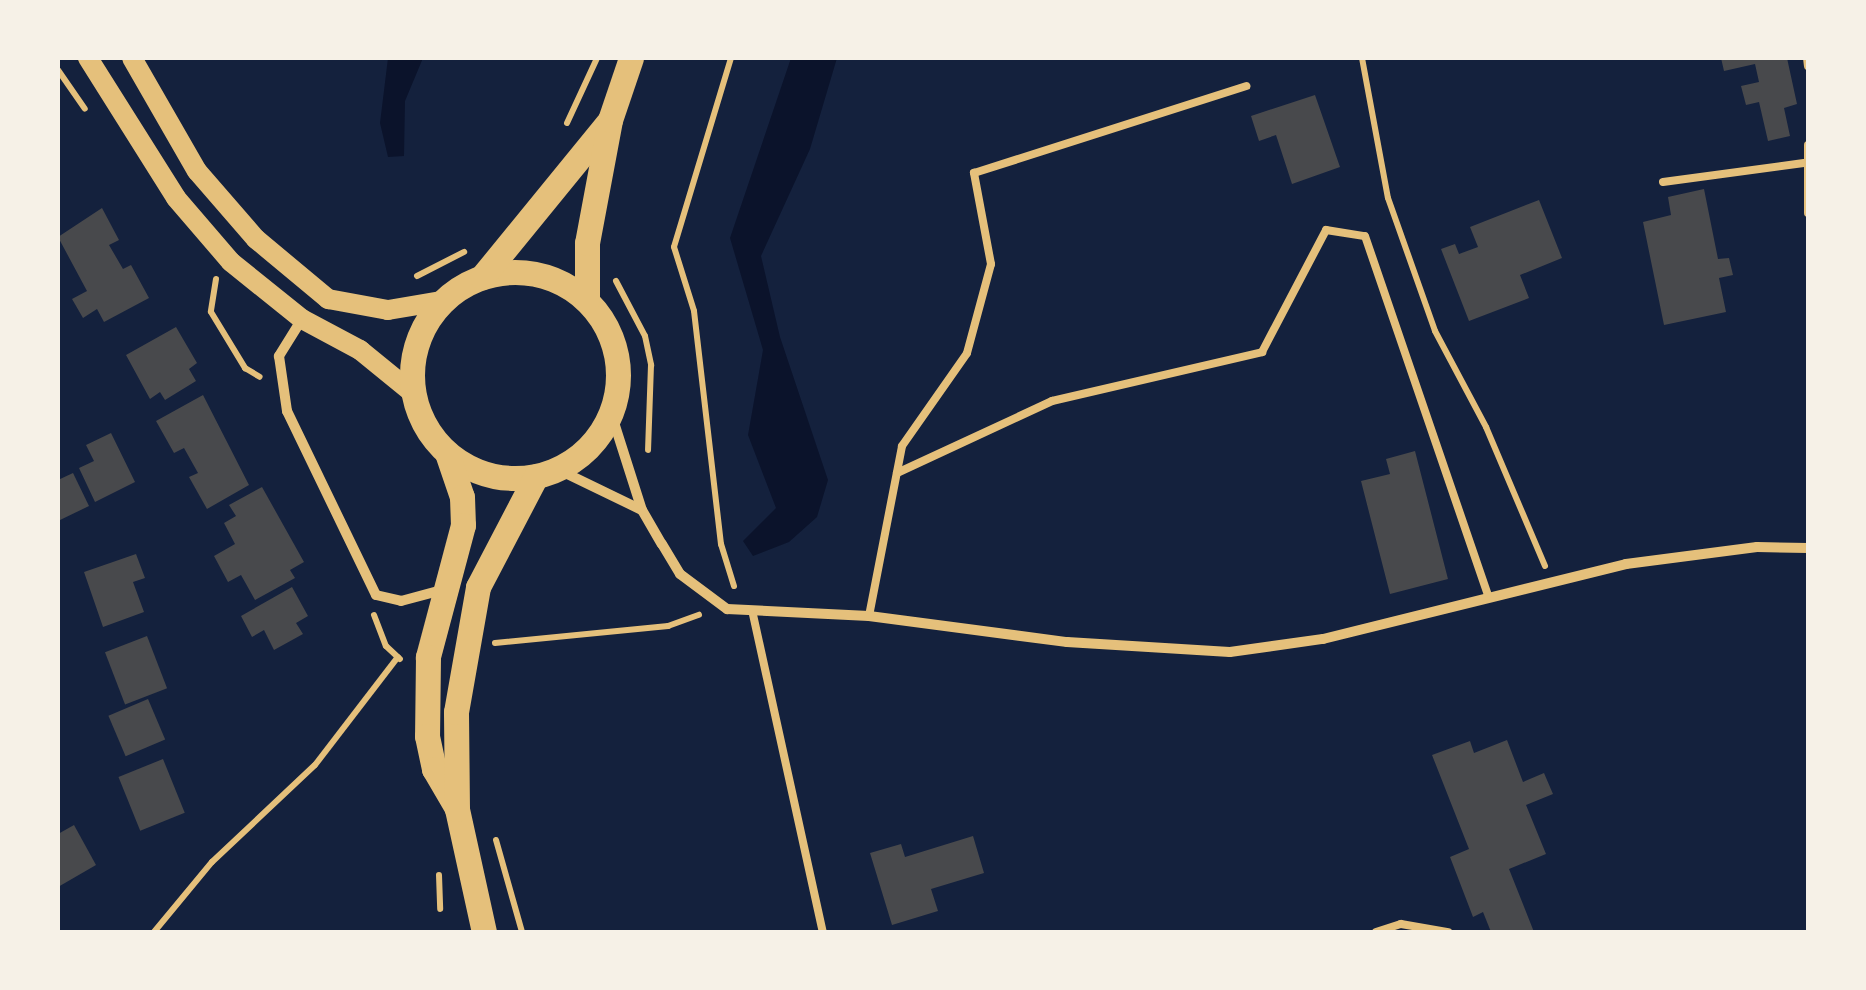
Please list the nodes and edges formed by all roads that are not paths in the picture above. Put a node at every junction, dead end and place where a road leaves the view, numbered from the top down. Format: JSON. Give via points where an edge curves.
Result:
{"nodes":[{"id":1,"x":88,"y":58,"type":"edge"},
{"id":2,"x":132,"y":58,"type":"edge"},
{"id":3,"x":631,"y":58,"type":"edge"},
{"id":4,"x":1807,"y":58,"type":"edge"},
{"id":5,"x":1808,"y":66,"type":"edge"},
{"id":6,"x":1246,"y":86,"type":"dead end"},
{"id":7,"x":610,"y":120,"type":"junction"},
{"id":8,"x":1808,"y":145,"type":"edge"},
{"id":9,"x":1804,"y":163,"type":"junction"},
{"id":10,"x":1663,"y":182,"type":"dead end"},
{"id":11,"x":1808,"y":213,"type":"edge"},
{"id":12,"x":482,"y":277,"type":"junction"},
{"id":13,"x":586,"y":300,"type":"junction"},
{"id":14,"x":442,"y":302,"type":"junction"},
{"id":15,"x":302,"y":319,"type":"junction"},
{"id":16,"x":413,"y":393,"type":"junction"},
{"id":17,"x":611,"y":412,"type":"junction"},
{"id":18,"x":447,"y":453,"type":"junction"},
{"id":19,"x":546,"y":472,"type":"junction"},
{"id":20,"x":897,"y":473,"type":"junction"},
{"id":21,"x":642,"y":510,"type":"junction"},
{"id":22,"x":1808,"y":548,"type":"edge"},
{"id":23,"x":442,"y":590,"type":"junction"},
{"id":24,"x":1488,"y":595,"type":"junction"},
{"id":25,"x":752,"y":610,"type":"junction"},
{"id":26,"x":869,"y":616,"type":"junction"},
{"id":27,"x":457,"y":809,"type":"junction"},
{"id":28,"x":484,"y":932,"type":"edge"},
{"id":29,"x":822,"y":932,"type":"edge"},
{"id":30,"x":1376,"y":932,"type":"edge"},
{"id":31,"x":1448,"y":932,"type":"edge"}],
"edges":[{"from":1,"to":15,"type":"main road","via":[[176,198],[231,262]]},
{"from":2,"to":14,"type":"main road","via":[[197,172],[256,239],[328,298],[388,310]]},
{"from":3,"to":7,"type":"main road"},
{"from":4,"to":5,"type":"lane"},
{"from":6,"to":20,"type":"lane","via":[[974,173],[991,264],[967,353],[902,446]]},
{"from":7,"to":12,"type":"main road"},
{"from":7,"to":13,"type":"main road","via":[[587,244]]},
{"from":8,"to":9,"type":"lane"},
{"from":9,"to":10,"type":"lane"},
{"from":9,"to":11,"type":"lane"},
{"from":12,"to":13,"type":"main road","via":[[538,274]]},
{"from":12,"to":14,"type":"main road"},
{"from":13,"to":17,"type":"main road","via":[[616,353]]},
{"from":14,"to":16,"type":"main road","via":[[416,344]]},
{"from":15,"to":16,"type":"main road","via":[[360,350]]},
{"from":15,"to":23,"type":"street","via":[[278,356],[282,391],[376,595],[401,601]]},
{"from":16,"to":18,"type":"main road"},
{"from":17,"to":19,"type":"main road","via":[[598,436]]},
{"from":17,"to":21,"type":"street"},
{"from":18,"to":19,"type":"main road","via":[[504,477]]},
{"from":18,"to":23,"type":"main road","via":[[462,497],[463,526]]},
{"from":19,"to":21,"type":"street"},
{"from":19,"to":27,"type":"main road","via":[[478,587],[456,712]]},
{"from":20,"to":24,"type":"lane","via":[[1052,401],[1262,352],[1326,230],[1365,236]]},
{"from":20,"to":26,"type":"lane"},
{"from":21,"to":25,"type":"street","via":[[696,590],[727,609]]},
{"from":22,"to":24,"type":"street","via":[[1692,553]]},
{"from":23,"to":27,"type":"main road","via":[[428,657],[427,736],[434,769]]},
{"from":24,"to":26,"type":"street","via":[[1323,639],[1230,652],[1067,642]]},
{"from":25,"to":26,"type":"street"},
{"from":25,"to":29,"type":"lane"},
{"from":27,"to":28,"type":"main road"},
{"from":30,"to":31,"type":"lane","via":[[1402,924]]}]}
